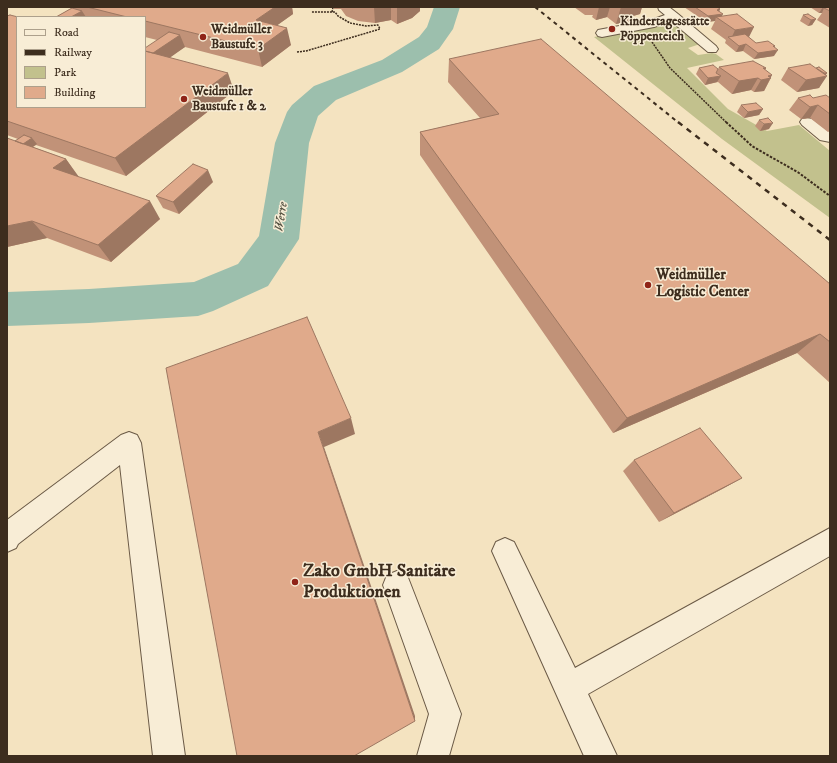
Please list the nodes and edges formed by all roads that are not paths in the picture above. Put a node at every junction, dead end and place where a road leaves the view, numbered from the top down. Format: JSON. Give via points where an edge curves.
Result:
{"nodes":[{"id":1,"x":662,"y":7,"type":"edge"},
{"id":2,"x":674,"y":16,"type":"junction"},
{"id":3,"x":602,"y":33,"type":"dead end"},
{"id":4,"x":712,"y":48,"type":"dead end"},
{"id":5,"x":807,"y":122,"type":"dead end"},
{"id":6,"x":830,"y":137,"type":"edge"},
{"id":7,"x":7,"y":539,"type":"edge"},
{"id":8,"x":830,"y":540,"type":"edge"},
{"id":9,"x":505,"y":551,"type":"dead end"},
{"id":10,"x":397,"y":585,"type":"dead end"},
{"id":11,"x":569,"y":688,"type":"junction"},
{"id":12,"x":169,"y":756,"type":"edge"},
{"id":13,"x":433,"y":756,"type":"edge"},
{"id":14,"x":601,"y":756,"type":"edge"}],
"edges":[{"from":1,"to":2,"type":"street"},
{"from":2,"to":3,"type":"street"},
{"from":2,"to":4,"type":"street"},
{"from":5,"to":6,"type":"street","via":[[825,137]]},
{"from":7,"to":12,"type":"street","via":[[7,536],[129,443]]},
{"from":8,"to":11,"type":"street"},
{"from":9,"to":11,"type":"street"},
{"from":10,"to":13,"type":"street","via":[[445,714]]},
{"from":11,"to":14,"type":"street"}]}
